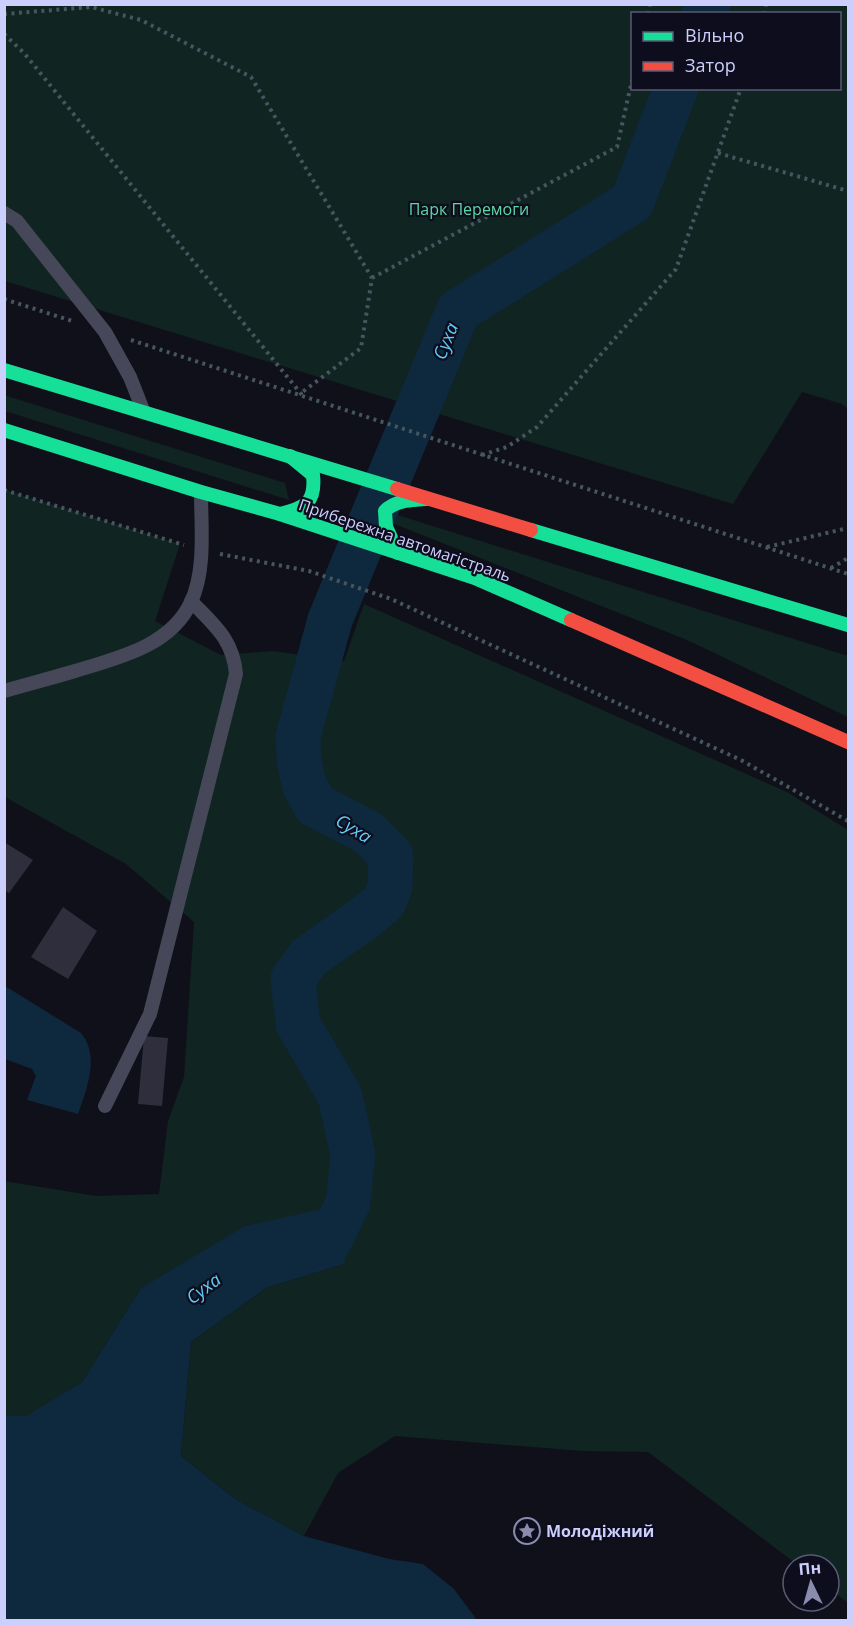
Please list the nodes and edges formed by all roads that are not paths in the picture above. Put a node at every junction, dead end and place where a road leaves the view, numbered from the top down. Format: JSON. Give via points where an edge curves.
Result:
{"nodes":[{"id":1,"x":4,"y":213,"type":"edge"},
{"id":2,"x":4,"y":370,"type":"edge"},
{"id":3,"x":144,"y":412,"type":"junction"},
{"id":4,"x":4,"y":430,"type":"edge"},
{"id":5,"x":293,"y":457,"type":"junction"},
{"id":6,"x":201,"y":492,"type":"junction"},
{"id":7,"x":426,"y":499,"type":"junction"},
{"id":8,"x":282,"y":515,"type":"junction"},
{"id":9,"x":398,"y":553,"type":"junction"},
{"id":10,"x":191,"y":601,"type":"junction"},
{"id":11,"x":849,"y":625,"type":"edge"},
{"id":12,"x":4,"y":691,"type":"edge"},
{"id":13,"x":849,"y":742,"type":"edge"},
{"id":14,"x":105,"y":1106,"type":"dead end"}],
"edges":[{"from":1,"to":3,"type":"lane","via":[[17,221],[105,332]]},
{"from":2,"to":3,"type":"main road"},
{"from":3,"to":5,"type":"main road"},
{"from":4,"to":6,"type":"main road","name":"Прибережна автомагістраль"},
{"from":5,"to":7,"type":"main road"},
{"from":5,"to":8,"type":"main road","via":[[313,475],[316,489],[310,502]]},
{"from":6,"to":8,"type":"main road","name":"Прибережна автомагістраль"},
{"from":6,"to":10,"type":"lane","via":[[201,550]]},
{"from":7,"to":9,"type":"main road","via":[[387,508],[383,519]]},
{"from":7,"to":11,"type":"main road"},
{"from":8,"to":9,"type":"main road","name":"Прибережна автомагістраль"},
{"from":9,"to":13,"type":"main road","name":"Прибережна автомагістраль","via":[[475,578]]},
{"from":10,"to":12,"type":"lane","via":[[181,620],[142,648]]},
{"from":10,"to":14,"type":"lane","via":[[220,631],[234,656],[236,674],[150,1014]]}]}
